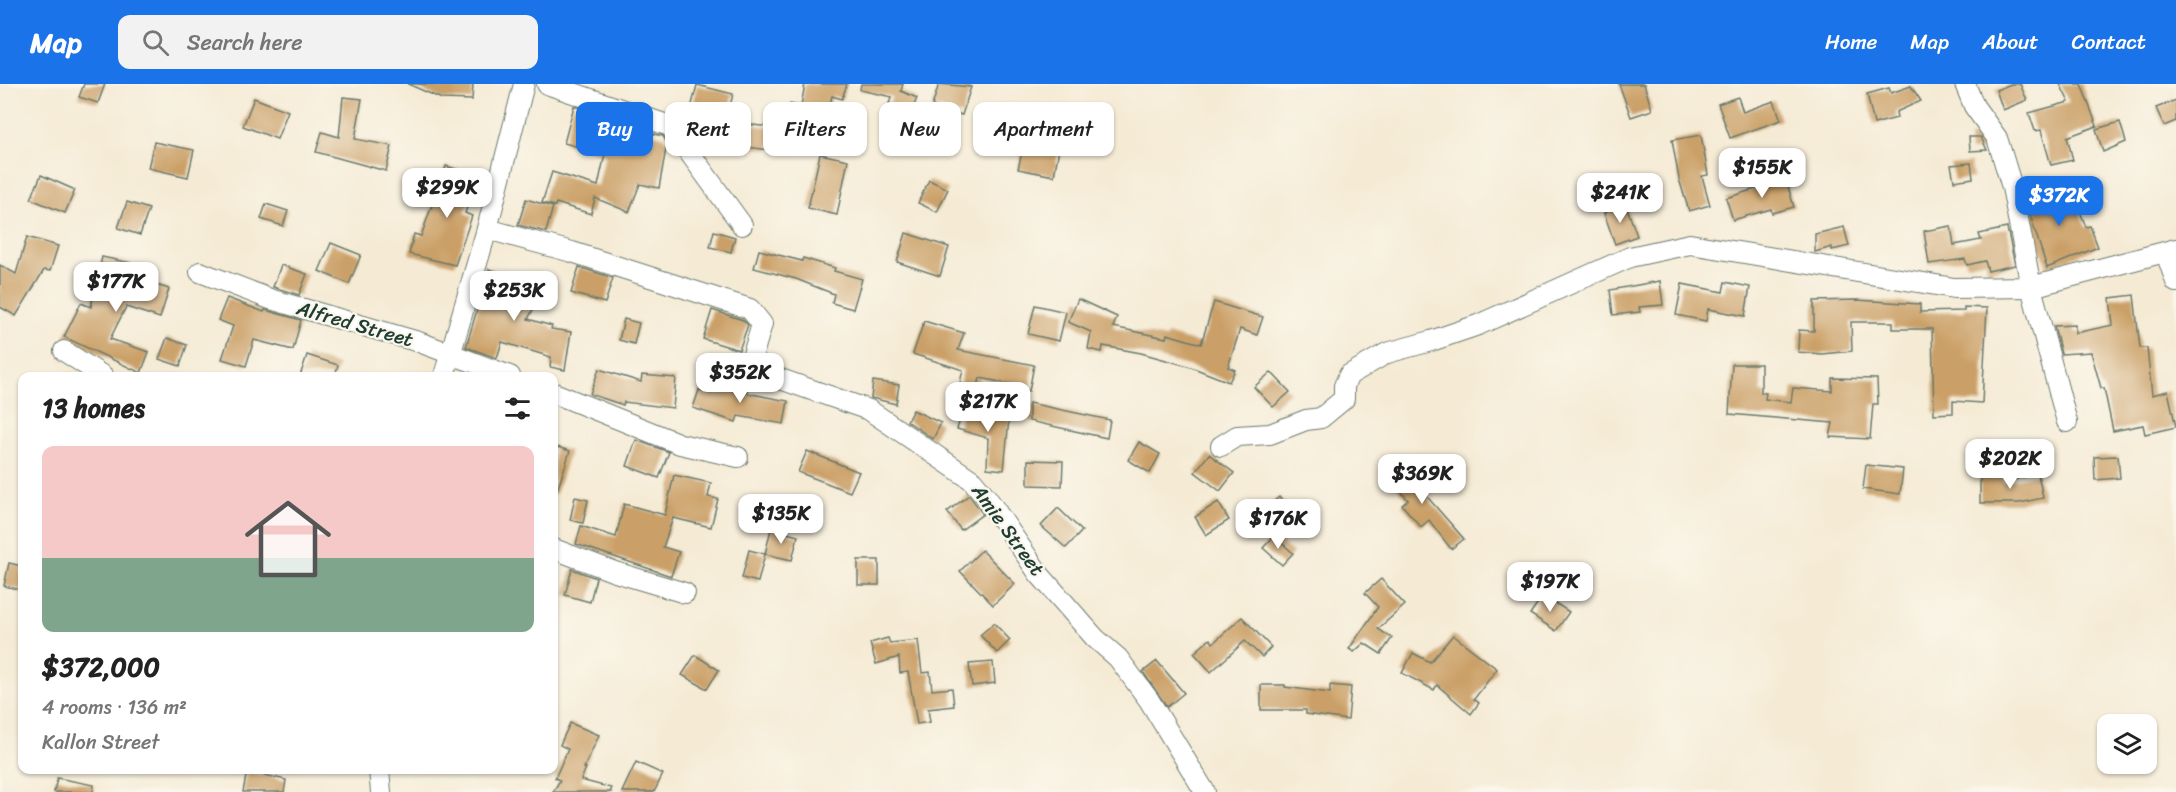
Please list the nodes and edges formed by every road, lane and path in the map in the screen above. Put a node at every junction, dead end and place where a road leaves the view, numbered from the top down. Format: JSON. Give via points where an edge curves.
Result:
{"nodes":[{"id":1,"x":524,"y":84,"type":"edge"},
{"id":2,"x":547,"y":84,"type":"edge"},
{"id":3,"x":1965,"y":84,"type":"edge"},
{"id":4,"x":742,"y":225,"type":"dead end"},
{"id":5,"x":487,"y":229,"type":"junction"},
{"id":6,"x":2171,"y":251,"type":"edge"},
{"id":7,"x":200,"y":272,"type":"dead end"},
{"id":8,"x":2176,"y":282,"type":"edge"},
{"id":9,"x":2031,"y":287,"type":"junction"},
{"id":10,"x":64,"y":351,"type":"dead end"},
{"id":11,"x":451,"y":353,"type":"junction"},
{"id":12,"x":97,"y":372,"type":"edge"},
{"id":13,"x":445,"y":372,"type":"edge"},
{"id":14,"x":500,"y":372,"type":"edge"},
{"id":15,"x":558,"y":395,"type":"edge"},
{"id":16,"x":2067,"y":422,"type":"dead end"},
{"id":17,"x":1221,"y":446,"type":"dead end"},
{"id":18,"x":738,"y":457,"type":"dead end"},
{"id":19,"x":558,"y":551,"type":"edge"},
{"id":20,"x":685,"y":593,"type":"dead end"},
{"id":21,"x":379,"y":774,"type":"edge"},
{"id":22,"x":381,"y":792,"type":"edge"},
{"id":23,"x":1205,"y":792,"type":"edge"}],
"edges":[{"from":1,"to":5,"type":"street"},
{"from":2,"to":4,"type":"street","via":[[670,126]]},
{"from":3,"to":9,"type":"street","via":[[1974,106],[1997,138],[2012,187]]},
{"from":5,"to":11,"type":"street"},
{"from":5,"to":23,"type":"street","name":"Amie Street","via":[[750,309],[762,324],[749,368],[869,410],[972,480],[1039,574],[1095,638],[1119,658]]},
{"from":6,"to":8,"type":"street"},
{"from":6,"to":9,"type":"street"},
{"from":7,"to":11,"type":"street","name":"Alfred Street","via":[[270,299]]},
{"from":9,"to":16,"type":"street"},
{"from":9,"to":17,"type":"street","via":[[1954,288],[1690,244],[1630,257],[1478,325],[1387,353],[1349,375],[1344,399],[1321,418],[1270,434],[1237,436]]},
{"from":10,"to":12,"type":"street"},
{"from":11,"to":13,"type":"street"},
{"from":11,"to":14,"type":"street","name":"Alfred Street"},
{"from":15,"to":18,"type":"street","via":[[680,444]]},
{"from":19,"to":20,"type":"street"},
{"from":21,"to":22,"type":"street"}]}
